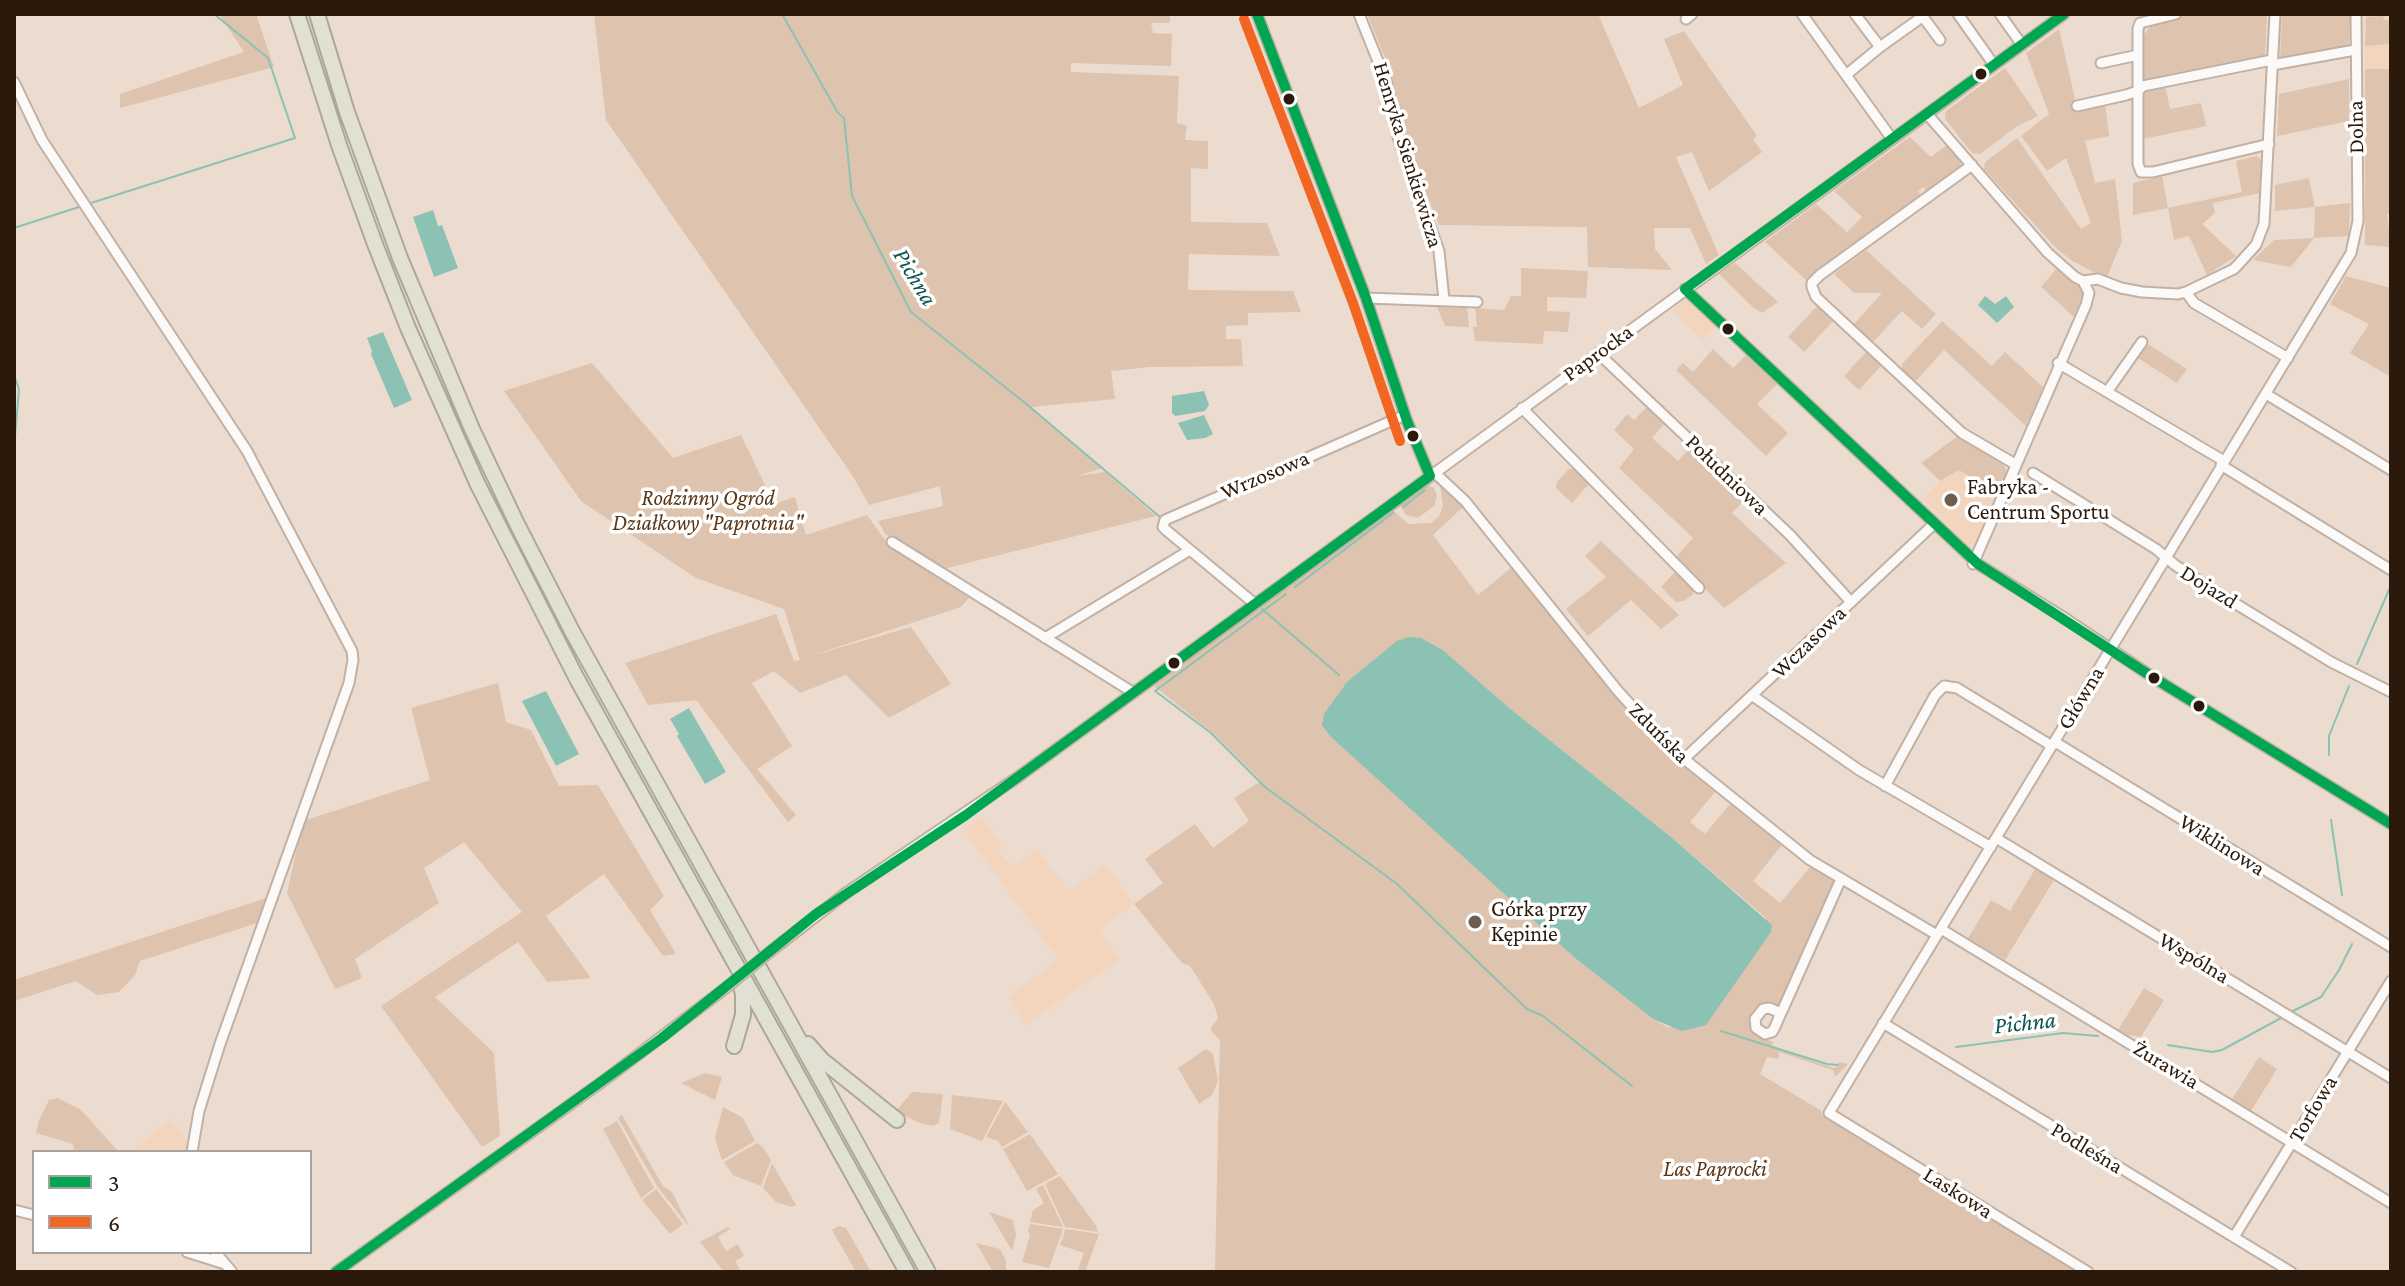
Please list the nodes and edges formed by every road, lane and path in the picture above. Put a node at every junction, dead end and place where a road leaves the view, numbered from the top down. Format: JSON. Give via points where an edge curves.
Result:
{"nodes":[{"id":1,"x":297,"y":14,"type":"edge"},
{"id":2,"x":317,"y":14,"type":"edge"},
{"id":3,"x":1257,"y":14,"type":"edge"},
{"id":4,"x":1359,"y":14,"type":"edge"},
{"id":5,"x":1802,"y":14,"type":"edge"},
{"id":6,"x":1855,"y":14,"type":"edge"},
{"id":7,"x":1958,"y":14,"type":"edge"},
{"id":8,"x":2000,"y":14,"type":"edge"},
{"id":9,"x":2064,"y":14,"type":"edge"},
{"id":10,"x":2176,"y":14,"type":"edge"},
{"id":11,"x":2275,"y":14,"type":"edge"},
{"id":12,"x":2356,"y":14,"type":"edge"},
{"id":13,"x":1922,"y":15,"type":"edge"},
{"id":14,"x":1940,"y":40,"type":"dead end"},
{"id":15,"x":2022,"y":45,"type":"junction"},
{"id":16,"x":1880,"y":47,"type":"junction"},
{"id":17,"x":2355,"y":50,"type":"junction"},
{"id":18,"x":2138,"y":55,"type":"junction"},
{"id":19,"x":2272,"y":62,"type":"junction"},
{"id":20,"x":2101,"y":63,"type":"dead end"},
{"id":21,"x":1994,"y":65,"type":"junction"},
{"id":22,"x":1846,"y":75,"type":"junction"},
{"id":23,"x":14,"y":82,"type":"edge"},
{"id":24,"x":2138,"y":91,"type":"junction"},
{"id":25,"x":2077,"y":106,"type":"dead end"},
{"id":26,"x":1927,"y":114,"type":"junction"},
{"id":27,"x":1892,"y":139,"type":"junction"},
{"id":28,"x":2269,"y":144,"type":"junction"},
{"id":29,"x":1972,"y":165,"type":"junction"},
{"id":30,"x":2356,"y":240,"type":"joint"},
{"id":31,"x":2083,"y":281,"type":"junction"},
{"id":32,"x":1685,"y":289,"type":"junction"},
{"id":33,"x":2186,"y":292,"type":"junction"},
{"id":34,"x":1366,"y":298,"type":"junction"},
{"id":35,"x":1444,"y":300,"type":"junction"},
{"id":36,"x":1477,"y":302,"type":"dead end"},
{"id":37,"x":2142,"y":342,"type":"dead end"},
{"id":38,"x":1598,"y":353,"type":"junction"},
{"id":39,"x":2288,"y":358,"type":"junction"},
{"id":40,"x":2058,"y":363,"type":"junction"},
{"id":41,"x":2107,"y":392,"type":"junction"},
{"id":42,"x":2266,"y":394,"type":"junction"},
{"id":43,"x":1522,"y":408,"type":"junction"},
{"id":44,"x":1405,"y":415,"type":"junction"},
{"id":45,"x":2223,"y":463,"type":"junction"},
{"id":46,"x":2015,"y":464,"type":"junction"},
{"id":47,"x":2391,"y":470,"type":"edge"},
{"id":48,"x":2033,"y":473,"type":"dead end"},
{"id":49,"x":1432,"y":475,"type":"junction"},
{"id":50,"x":1934,"y":524,"type":"junction"},
{"id":51,"x":892,"y":542,"type":"dead end"},
{"id":52,"x":1190,"y":550,"type":"junction"},
{"id":53,"x":2166,"y":557,"type":"junction"},
{"id":54,"x":1973,"y":563,"type":"junction"},
{"id":55,"x":2391,"y":570,"type":"edge"},
{"id":56,"x":1699,"y":588,"type":"dead end"},
{"id":57,"x":1851,"y":602,"type":"junction"},
{"id":58,"x":1255,"y":604,"type":"junction"},
{"id":59,"x":1045,"y":638,"type":"junction"},
{"id":60,"x":2110,"y":650,"type":"junction"},
{"id":61,"x":2391,"y":692,"type":"edge"},
{"id":62,"x":1134,"y":693,"type":"junction"},
{"id":63,"x":1753,"y":696,"type":"junction"},
{"id":64,"x":2053,"y":744,"type":"junction"},
{"id":65,"x":1683,"y":760,"type":"junction"},
{"id":66,"x":1885,"y":786,"type":"junction"},
{"id":67,"x":2391,"y":824,"type":"edge"},
{"id":68,"x":1993,"y":842,"type":"junction"},
{"id":69,"x":1841,"y":879,"type":"junction"},
{"id":70,"x":1939,"y":932,"type":"junction"},
{"id":71,"x":2391,"y":947,"type":"edge"},
{"id":72,"x":733,"y":959,"type":"junction"},
{"id":73,"x":2391,"y":981,"type":"edge"},
{"id":74,"x":1781,"y":1013,"type":"dead end"},
{"id":75,"x":789,"y":1023,"type":"junction"},
{"id":76,"x":1883,"y":1023,"type":"junction"},
{"id":77,"x":734,"y":1046,"type":"dead end"},
{"id":78,"x":2347,"y":1052,"type":"junction"},
{"id":79,"x":2391,"y":1078,"type":"edge"},
{"id":80,"x":1829,"y":1113,"type":"joint"},
{"id":81,"x":897,"y":1120,"type":"dead end"},
{"id":82,"x":2293,"y":1142,"type":"junction"},
{"id":83,"x":192,"y":1150,"type":"edge"},
{"id":84,"x":2391,"y":1203,"type":"edge"},
{"id":85,"x":2234,"y":1237,"type":"junction"},
{"id":86,"x":193,"y":1254,"type":"edge"},
{"id":87,"x":217,"y":1254,"type":"edge"},
{"id":88,"x":225,"y":1264,"type":"junction"},
{"id":89,"x":232,"y":1272,"type":"edge"},
{"id":90,"x":336,"y":1272,"type":"edge"},
{"id":91,"x":907,"y":1272,"type":"edge"},
{"id":92,"x":928,"y":1272,"type":"edge"},
{"id":93,"x":2088,"y":1272,"type":"edge"},
{"id":94,"x":2291,"y":1272,"type":"edge"}],
"edges":[{"from":1,"to":72,"type":"highway","via":[[375,244],[472,473],[557,641]]},
{"from":2,"to":75,"type":"highway","via":[[395,244],[495,479],[566,621]]},
{"from":3,"to":34,"type":"street","name":"Zduńska"},
{"from":4,"to":35,"type":"street","name":"Henryka Sienkiewicza","via":[[1386,81],[1399,141],[1439,251]]},
{"from":5,"to":22,"type":"street"},
{"from":6,"to":16,"type":"street"},
{"from":7,"to":21,"type":"street"},
{"from":8,"to":15,"type":"street"},
{"from":9,"to":15,"type":"street","name":"Paprocka"},
{"from":10,"to":18,"type":"street","via":[[2140,23]]},
{"from":11,"to":19,"type":"street"},
{"from":12,"to":17,"type":"street","name":"Dolna"},
{"from":13,"to":14,"type":"street"},
{"from":13,"to":16,"type":"street"},
{"from":15,"to":21,"type":"street","name":"Paprocka"},
{"from":16,"to":22,"type":"street"},
{"from":17,"to":19,"type":"street"},
{"from":17,"to":30,"type":"street","name":"Dolna"},
{"from":18,"to":20,"type":"street"},
{"from":18,"to":24,"type":"street"},
{"from":19,"to":24,"type":"street"},
{"from":19,"to":28,"type":"street"},
{"from":21,"to":26,"type":"street","name":"Paprocka"},
{"from":22,"to":27,"type":"street"},
{"from":23,"to":83,"type":"street","via":[[42,140],[247,451],[352,651],[349,683],[220,1044]]},
{"from":24,"to":25,"type":"street"},
{"from":24,"to":28,"type":"street","via":[[2141,172]]},
{"from":26,"to":27,"type":"street","name":"Paprocka"},
{"from":26,"to":29,"type":"street"},
{"from":27,"to":32,"type":"street","name":"Paprocka"},
{"from":28,"to":33,"type":"street","via":[[2267,202],[2256,245],[2234,269]]},
{"from":29,"to":31,"type":"street","via":[[2048,253]]},
{"from":29,"to":46,"type":"street","via":[[1812,287],[1816,297],[1962,433]]},
{"from":30,"to":39,"type":"street","name":"Główna"},
{"from":31,"to":33,"type":"street","via":[[2098,279],[2142,292]]},
{"from":31,"to":40,"type":"street","via":[[2089,293],[2086,305]]},
{"from":32,"to":38,"type":"street","name":"Paprocka"},
{"from":32,"to":50,"type":"street"},
{"from":33,"to":39,"type":"street","via":[[2194,303]]},
{"from":34,"to":35,"type":"street"},
{"from":34,"to":44,"type":"street","name":"Zduńska"},
{"from":35,"to":36,"type":"street"},
{"from":37,"to":41,"type":"street"},
{"from":38,"to":43,"type":"street","name":"Paprocka"},
{"from":38,"to":57,"type":"street","name":"Południowa","via":[[1799,544]]},
{"from":39,"to":42,"type":"street","name":"Główna"},
{"from":40,"to":41,"type":"street"},
{"from":40,"to":46,"type":"street"},
{"from":41,"to":45,"type":"street"},
{"from":42,"to":45,"type":"street","name":"Główna"},
{"from":42,"to":47,"type":"street"},
{"from":43,"to":49,"type":"street","name":"Paprocka"},
{"from":43,"to":56,"type":"street"},
{"from":44,"to":49,"type":"street","name":"Zduńska"},
{"from":44,"to":52,"type":"street","name":"Wrzosowa","via":[[1169,517],[1163,527]]},
{"from":45,"to":53,"type":"street","name":"Główna"},
{"from":45,"to":55,"type":"street"},
{"from":46,"to":54,"type":"street"},
{"from":48,"to":53,"type":"street","name":"Dojazd"},
{"from":49,"to":58,"type":"street","name":"Paprocka"},
{"from":49,"to":65,"type":"street","name":"Zduńska","via":[[1473,510],[1618,691]]},
{"from":50,"to":54,"type":"street"},
{"from":50,"to":57,"type":"street","name":"Wczasowa"},
{"from":51,"to":59,"type":"street"},
{"from":52,"to":58,"type":"street","name":"Wrzosowa"},
{"from":52,"to":59,"type":"street"},
{"from":53,"to":60,"type":"street","name":"Główna"},
{"from":53,"to":61,"type":"street","name":"Dojazd","via":[[2331,662]]},
{"from":54,"to":60,"type":"street"},
{"from":57,"to":63,"type":"street","name":"Wczasowa"},
{"from":58,"to":62,"type":"street","name":"Paprocka"},
{"from":59,"to":62,"type":"street"},
{"from":60,"to":64,"type":"street","name":"Główna"},
{"from":60,"to":67,"type":"street"},
{"from":62,"to":90,"type":"street","name":"Paprocka","bridge":true,"via":[[966,815],[816,914],[606,1079]]},
{"from":63,"to":65,"type":"street","name":"Wczasowa"},
{"from":63,"to":66,"type":"street","name":"Wspólna"},
{"from":64,"to":66,"type":"street","name":"Wiklinowa","via":[[1957,688],[1944,686]]},
{"from":64,"to":68,"type":"street","name":"Główna"},
{"from":64,"to":71,"type":"street","name":"Wiklinowa"},
{"from":65,"to":69,"type":"street","name":"Zduńska"},
{"from":66,"to":68,"type":"street","name":"Wspólna"},
{"from":68,"to":70,"type":"street","name":"Główna"},
{"from":68,"to":78,"type":"street","name":"Wspólna"},
{"from":69,"to":70,"type":"street","name":"Zduńska"},
{"from":69,"to":74,"type":"street"},
{"from":70,"to":76,"type":"street","name":"Główna"},
{"from":70,"to":82,"type":"street","name":"Żurawia"},
{"from":72,"to":77,"type":"highway","via":[[744,1005]]},
{"from":72,"to":91,"type":"highway"},
{"from":73,"to":78,"type":"street","name":"Torfowa"},
{"from":75,"to":81,"type":"highway","via":[[822,1060]]},
{"from":75,"to":92,"type":"highway"},
{"from":76,"to":80,"type":"street","name":"Główna"},
{"from":76,"to":85,"type":"street","name":"Podleśna"},
{"from":78,"to":79,"type":"street","name":"Wspólna"},
{"from":78,"to":82,"type":"street","name":"Torfowa"},
{"from":80,"to":93,"type":"street","name":"Laskowa"},
{"from":82,"to":84,"type":"street","name":"Żurawia"},
{"from":82,"to":85,"type":"street","name":"Torfowa"},
{"from":85,"to":94,"type":"street","name":"Podleśna"},
{"from":86,"to":88,"type":"street"},
{"from":87,"to":88,"type":"street"},
{"from":88,"to":89,"type":"street"}]}
